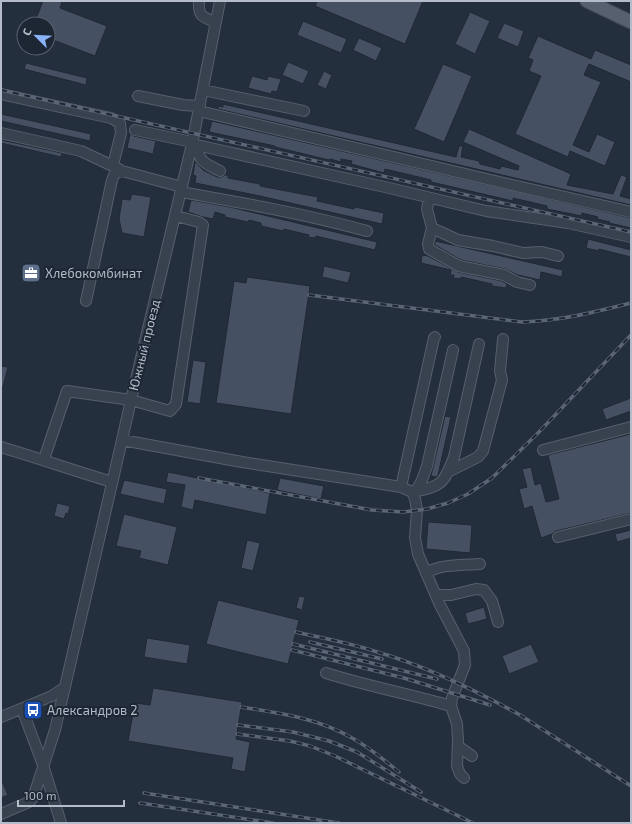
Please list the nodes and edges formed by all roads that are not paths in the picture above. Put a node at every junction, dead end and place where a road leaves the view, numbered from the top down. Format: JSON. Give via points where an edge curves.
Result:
{"nodes":[{"id":1,"x":199,"y":1,"type":"edge"},
{"id":2,"x":220,"y":1,"type":"edge"},
{"id":3,"x":592,"y":2,"type":"edge"},
{"id":4,"x":215,"y":22,"type":"junction"},
{"id":5,"x":631,"y":22,"type":"edge"},
{"id":6,"x":203,"y":90,"type":"junction"},
{"id":7,"x":1,"y":94,"type":"edge"},
{"id":8,"x":138,"y":96,"type":"dead end"},
{"id":9,"x":199,"y":109,"type":"junction"},
{"id":10,"x":304,"y":111,"type":"dead end"},
{"id":11,"x":135,"y":130,"type":"dead end"},
{"id":12,"x":1,"y":132,"type":"edge"},
{"id":13,"x":194,"y":144,"type":"junction"},
{"id":14,"x":118,"y":168,"type":"junction"},
{"id":15,"x":220,"y":170,"type":"dead end"},
{"id":16,"x":182,"y":189,"type":"junction"},
{"id":17,"x":429,"y":198,"type":"junction"},
{"id":18,"x":631,"y":212,"type":"edge"},
{"id":19,"x":176,"y":216,"type":"junction"},
{"id":20,"x":432,"y":228,"type":"junction"},
{"id":21,"x":367,"y":231,"type":"dead end"},
{"id":22,"x":631,"y":237,"type":"edge"},
{"id":23,"x":558,"y":256,"type":"dead end"},
{"id":24,"x":530,"y":286,"type":"dead end"},
{"id":25,"x":86,"y":301,"type":"dead end"},
{"id":26,"x":435,"y":337,"type":"dead end"},
{"id":27,"x":503,"y":339,"type":"dead end"},
{"id":28,"x":479,"y":344,"type":"dead end"},
{"id":29,"x":453,"y":350,"type":"dead end"},
{"id":30,"x":130,"y":400,"type":"junction"},
{"id":31,"x":631,"y":426,"type":"edge"},
{"id":32,"x":122,"y":440,"type":"junction"},
{"id":33,"x":1,"y":447,"type":"edge"},
{"id":34,"x":543,"y":450,"type":"dead end"},
{"id":35,"x":44,"y":459,"type":"junction"},
{"id":36,"x":448,"y":472,"type":"junction"},
{"id":37,"x":112,"y":482,"type":"junction"},
{"id":38,"x":401,"y":487,"type":"junction"},
{"id":39,"x":414,"y":491,"type":"junction"},
{"id":40,"x":631,"y":519,"type":"edge"},
{"id":41,"x":558,"y":537,"type":"dead end"},
{"id":42,"x":480,"y":564,"type":"dead end"},
{"id":43,"x":426,"y":573,"type":"junction"},
{"id":44,"x":436,"y":596,"type":"junction"},
{"id":45,"x":498,"y":622,"type":"dead end"},
{"id":46,"x":326,"y":673,"type":"dead end"},
{"id":47,"x":64,"y":688,"type":"junction"},
{"id":48,"x":451,"y":706,"type":"junction"},
{"id":49,"x":22,"y":709,"type":"junction"},
{"id":50,"x":1,"y":717,"type":"edge"},
{"id":51,"x":458,"y":746,"type":"junction"},
{"id":52,"x":472,"y":756,"type":"dead end"},
{"id":53,"x":43,"y":765,"type":"junction"},
{"id":54,"x":464,"y":778,"type":"dead end"},
{"id":55,"x":1,"y":814,"type":"edge"},
{"id":56,"x":61,"y":823,"type":"edge"}],
"edges":[{"from":1,"to":4,"type":"street","via":[[198,11],[203,17]]},
{"from":2,"to":4,"type":"street","name":"Южный проезд"},
{"from":3,"to":5,"type":"main road"},
{"from":4,"to":6,"type":"street","name":"Южный проезд"},
{"from":6,"to":9,"type":"street","name":"Южный проезд"},
{"from":6,"to":10,"type":"street"},
{"from":7,"to":14,"type":"street","via":[[111,118],[120,123]]},
{"from":8,"to":9,"type":"street"},
{"from":9,"to":13,"type":"street","name":"Южный проезд"},
{"from":9,"to":18,"type":"street"},
{"from":11,"to":13,"type":"street"},
{"from":12,"to":14,"type":"street","via":[[81,150]]},
{"from":13,"to":15,"type":"street","via":[[198,156],[204,162]]},
{"from":13,"to":16,"type":"street","name":"Южный проезд"},
{"from":13,"to":17,"type":"street"},
{"from":14,"to":16,"type":"street"},
{"from":14,"to":25,"type":"street","via":[[112,180]]},
{"from":16,"to":19,"type":"street","name":"Южный проезд"},
{"from":16,"to":21,"type":"street"},
{"from":17,"to":20,"type":"street","via":[[427,209]]},
{"from":17,"to":22,"type":"street","via":[[486,212],[568,223]]},
{"from":19,"to":30,"type":"street","name":"Южный проезд"},
{"from":19,"to":30,"type":"street","via":[[203,225],[176,404],[170,411]]},
{"from":20,"to":23,"type":"street","via":[[458,240],[523,253],[542,252]]},
{"from":20,"to":24,"type":"street","via":[[429,248],[449,261],[459,266],[504,275]]},
{"from":26,"to":38,"type":"street"},
{"from":27,"to":36,"type":"street","via":[[500,371],[502,380],[483,450],[478,457]]},
{"from":28,"to":36,"type":"street","via":[[454,457]]},
{"from":29,"to":39,"type":"street","via":[[427,466],[422,480]]},
{"from":30,"to":32,"type":"street","name":"Южный проезд"},
{"from":30,"to":35,"type":"street","via":[[67,391]]},
{"from":31,"to":34,"type":"street"},
{"from":32,"to":37,"type":"street","name":"Южный проезд"},
{"from":32,"to":38,"type":"street"},
{"from":33,"to":35,"type":"street"},
{"from":35,"to":37,"type":"street"},
{"from":36,"to":39,"type":"street","via":[[442,482],[435,487]]},
{"from":37,"to":47,"type":"street","name":"Южный проезд"},
{"from":38,"to":39,"type":"street"},
{"from":39,"to":43,"type":"street","via":[[417,510],[415,538]]},
{"from":40,"to":41,"type":"street"},
{"from":42,"to":43,"type":"street","via":[[451,566]]},
{"from":43,"to":44,"type":"street"},
{"from":44,"to":45,"type":"street","via":[[484,590],[492,601]]},
{"from":44,"to":48,"type":"street","via":[[464,651],[465,665]]},
{"from":46,"to":48,"type":"street"},
{"from":47,"to":49,"type":"street"},
{"from":47,"to":53,"type":"street","name":"Южный проезд","via":[[55,730]]},
{"from":48,"to":51,"type":"street","via":[[457,724]]},
{"from":49,"to":50,"type":"street"},
{"from":49,"to":53,"type":"street"},
{"from":51,"to":52,"type":"street"},
{"from":51,"to":54,"type":"street","via":[[457,766]]},
{"from":53,"to":55,"type":"street","name":"Южный проезд","via":[[33,798]]},
{"from":53,"to":56,"type":"street"}]}
